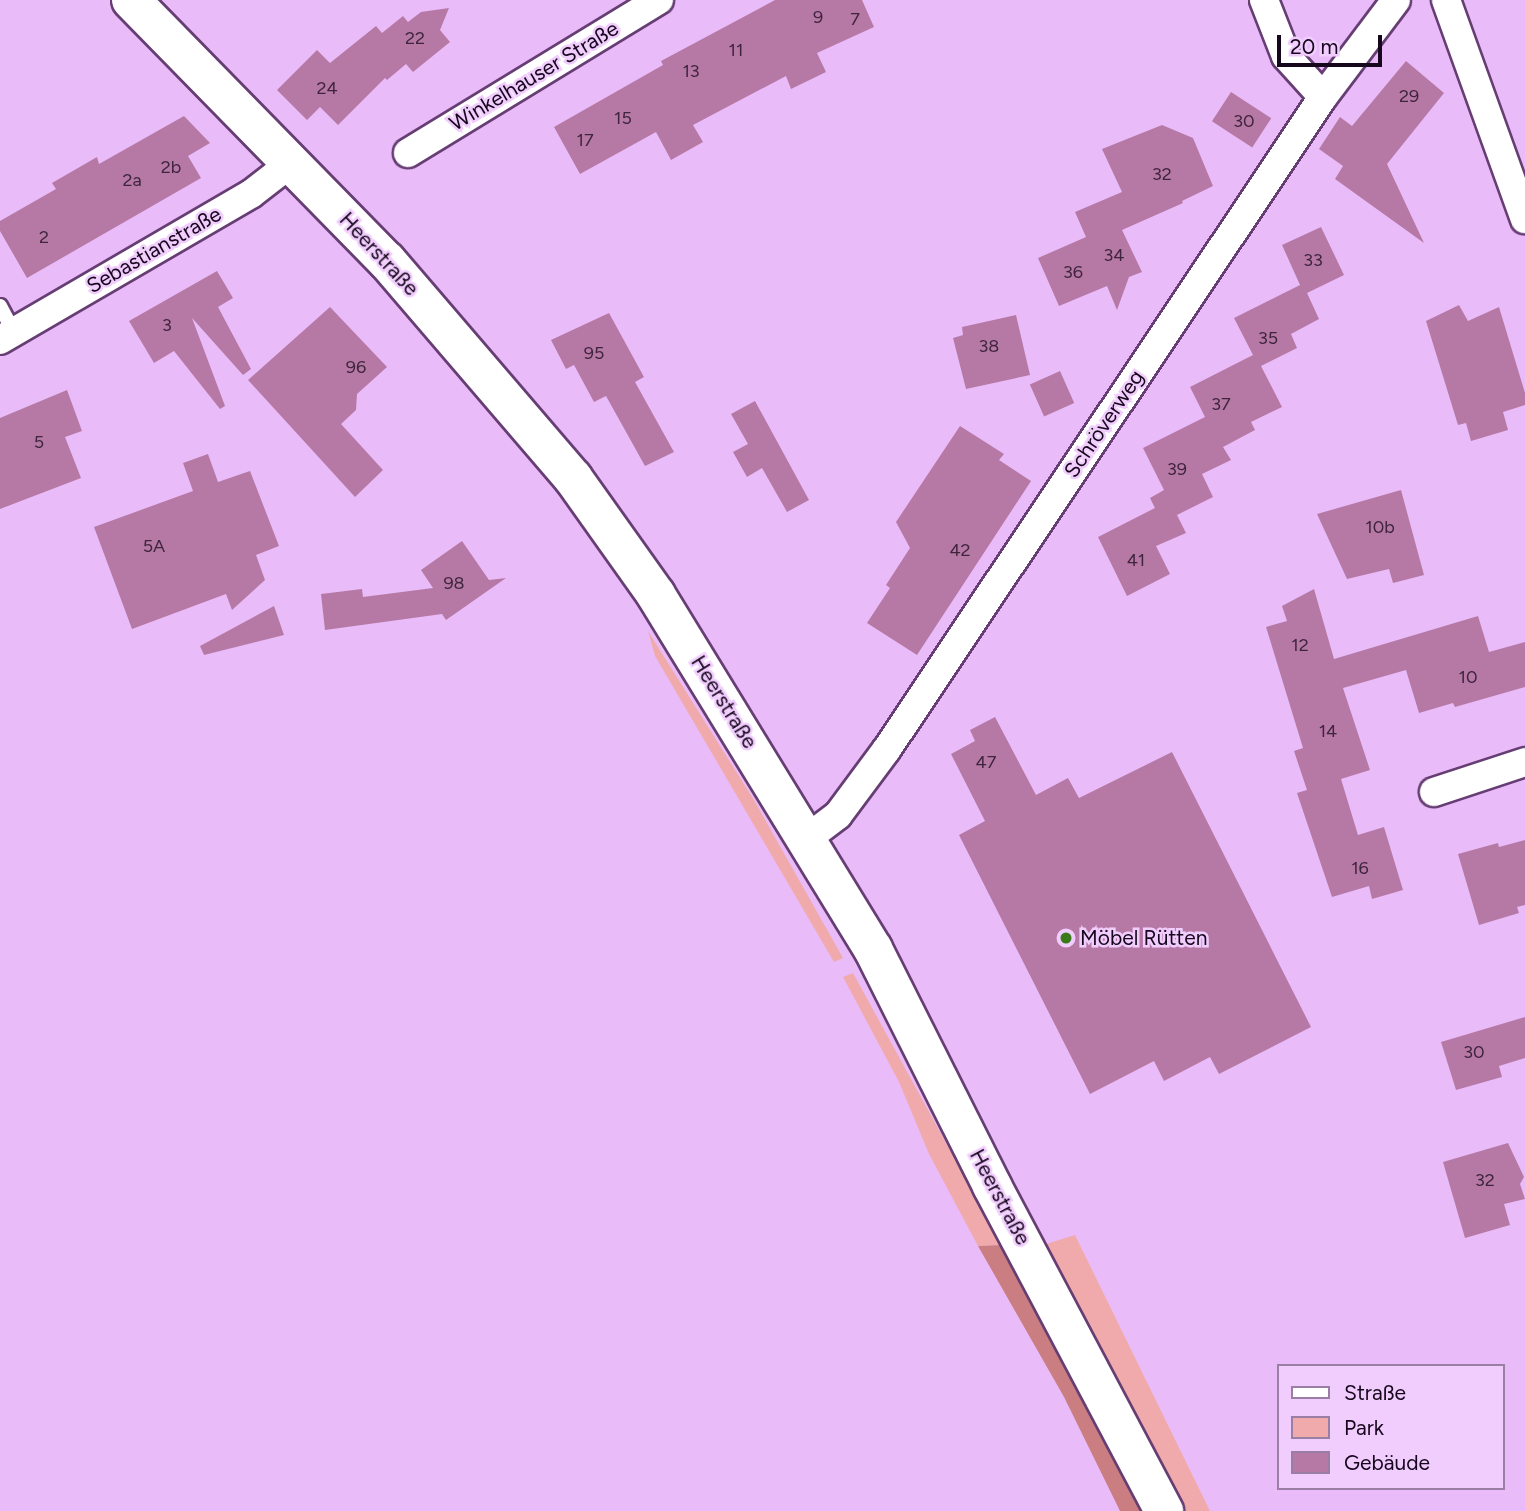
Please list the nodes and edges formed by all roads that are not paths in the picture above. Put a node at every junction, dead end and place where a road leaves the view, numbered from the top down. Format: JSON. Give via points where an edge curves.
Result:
{"nodes":[{"id":1,"x":131,"y":0,"type":"edge"},
{"id":2,"x":659,"y":0,"type":"edge"},
{"id":3,"x":1264,"y":0,"type":"edge"},
{"id":4,"x":1396,"y":0,"type":"edge"},
{"id":5,"x":1446,"y":0,"type":"edge"},
{"id":6,"x":1323,"y":97,"type":"junction"},
{"id":7,"x":408,"y":153,"type":"dead end"},
{"id":8,"x":291,"y":163,"type":"junction"},
{"id":9,"x":1525,"y":219,"type":"edge"},
{"id":10,"x":0,"y":306,"type":"edge"},
{"id":11,"x":7,"y":336,"type":"edge"},
{"id":12,"x":1525,"y":762,"type":"edge"},
{"id":13,"x":1434,"y":792,"type":"dead end"},
{"id":14,"x":805,"y":840,"type":"junction"},
{"id":15,"x":1164,"y":1511,"type":"edge"}],
"edges":[{"from":1,"to":8,"type":"main road","name":"Heerstraße"},
{"from":2,"to":7,"type":"street","name":"Winkelhauser Straße"},
{"from":3,"to":6,"type":"street","via":[[1286,56]]},
{"from":4,"to":6,"type":"street","name":"Schröverweg"},
{"from":5,"to":9,"type":"street"},
{"from":6,"to":14,"type":"street","name":"Schröverweg","via":[[887,749],[838,816]]},
{"from":8,"to":11,"type":"street","name":"Sebastianstraße","via":[[258,190]]},
{"from":8,"to":14,"type":"main road","name":"Heerstraße","via":[[387,261],[573,478],[656,595]]},
{"from":10,"to":11,"type":"lane","name":"Sebastianstraße"},
{"from":12,"to":13,"type":"street"},
{"from":14,"to":15,"type":"main road","name":"Heerstraße","via":[[873,949]]}]}
